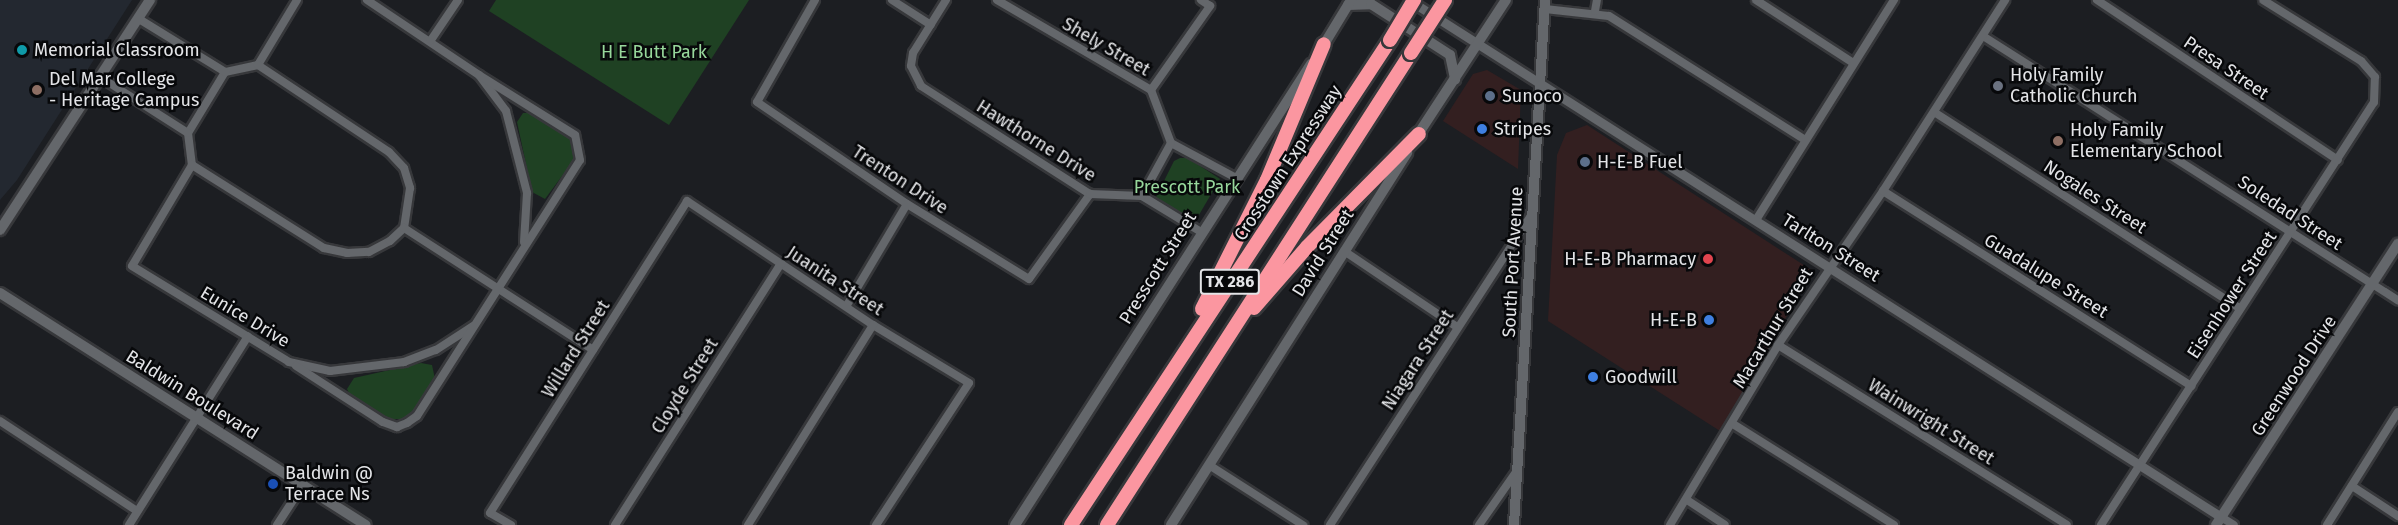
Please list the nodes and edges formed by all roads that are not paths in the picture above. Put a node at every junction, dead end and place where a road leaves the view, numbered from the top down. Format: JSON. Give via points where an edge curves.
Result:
{"nodes":[{"id":1,"x":150,"y":0,"type":"edge"},
{"id":2,"x":297,"y":0,"type":"edge"},
{"id":3,"x":368,"y":0,"type":"edge"},
{"id":4,"x":458,"y":0,"type":"edge"},
{"id":5,"x":815,"y":0,"type":"edge"},
{"id":6,"x":892,"y":0,"type":"edge"},
{"id":7,"x":946,"y":0,"type":"edge"},
{"id":8,"x":997,"y":0,"type":"edge"},
{"id":9,"x":1201,"y":0,"type":"edge"},
{"id":10,"x":1409,"y":0,"type":"edge"},
{"id":11,"x":1414,"y":0,"type":"edge"},
{"id":12,"x":1445,"y":0,"type":"edge"},
{"id":13,"x":1506,"y":0,"type":"edge"},
{"id":14,"x":1598,"y":0,"type":"edge"},
{"id":15,"x":1756,"y":0,"type":"edge"},
{"id":16,"x":1894,"y":0,"type":"edge"},
{"id":17,"x":2005,"y":0,"type":"edge"},
{"id":18,"x":2097,"y":0,"type":"edge"},
{"id":19,"x":2263,"y":0,"type":"edge"},
{"id":20,"x":1350,"y":2,"type":"edge"},
{"id":21,"x":1545,"y":4,"type":"edge"},
{"id":22,"x":1595,"y":11,"type":"junction"},
{"id":23,"x":139,"y":19,"type":"junction"},
{"id":24,"x":931,"y":25,"type":"junction"},
{"id":25,"x":1983,"y":36,"type":"junction"},
{"id":26,"x":431,"y":40,"type":"junction"},
{"id":27,"x":1478,"y":43,"type":"junction"},
{"id":28,"x":1324,"y":44,"type":"junction"},
{"id":29,"x":1852,"y":62,"type":"junction"},
{"id":30,"x":258,"y":65,"type":"junction"},
{"id":31,"x":225,"y":72,"type":"junction"},
{"id":32,"x":479,"y":75,"type":"junction"},
{"id":33,"x":100,"y":77,"type":"junction"},
{"id":34,"x":1455,"y":79,"type":"junction"},
{"id":35,"x":1540,"y":83,"type":"junction"},
{"id":36,"x":1150,"y":90,"type":"junction"},
{"id":37,"x":1934,"y":112,"type":"junction"},
{"id":38,"x":188,"y":133,"type":"junction"},
{"id":39,"x":1419,"y":134,"type":"junction"},
{"id":40,"x":1805,"y":140,"type":"junction"},
{"id":41,"x":1172,"y":142,"type":"junction"},
{"id":42,"x":2338,"y":160,"type":"junction"},
{"id":43,"x":192,"y":165,"type":"junction"},
{"id":44,"x":1236,"y":178,"type":"junction"},
{"id":45,"x":1883,"y":191,"type":"junction"},
{"id":46,"x":1090,"y":194,"type":"junction"},
{"id":47,"x":1142,"y":196,"type":"junction"},
{"id":48,"x":687,"y":201,"type":"joint"},
{"id":49,"x":907,"y":204,"type":"junction"},
{"id":50,"x":1532,"y":214,"type":"junction"},
{"id":51,"x":1756,"y":220,"type":"junction"},
{"id":52,"x":404,"y":228,"type":"junction"},
{"id":53,"x":0,"y":230,"type":"edge"},
{"id":54,"x":2291,"y":231,"type":"junction"},
{"id":55,"x":1201,"y":232,"type":"junction"},
{"id":56,"x":2398,"y":244,"type":"edge"},
{"id":57,"x":524,"y":245,"type":"junction"},
{"id":58,"x":1344,"y":251,"type":"junction"},
{"id":59,"x":781,"y":263,"type":"junction"},
{"id":60,"x":1828,"y":266,"type":"junction"},
{"id":61,"x":2373,"y":285,"type":"junction"},
{"id":62,"x":500,"y":287,"type":"junction"},
{"id":63,"x":0,"y":293,"type":"edge"},
{"id":64,"x":2398,"y":300,"type":"edge"},
{"id":65,"x":847,"y":305,"type":"junction"},
{"id":66,"x":2239,"y":308,"type":"junction"},
{"id":67,"x":873,"y":325,"type":"junction"},
{"id":68,"x":473,"y":326,"type":"junction"},
{"id":69,"x":1457,"y":327,"type":"junction"},
{"id":70,"x":248,"y":336,"type":"junction"},
{"id":71,"x":1778,"y":345,"type":"junction"},
{"id":72,"x":1221,"y":346,"type":"junction"},
{"id":73,"x":593,"y":350,"type":"junction"},
{"id":74,"x":289,"y":362,"type":"junction"},
{"id":75,"x":1173,"y":367,"type":"junction"},
{"id":76,"x":2192,"y":386,"type":"junction"},
{"id":77,"x":2398,"y":412,"type":"edge"},
{"id":78,"x":198,"y":419,"type":"junction"},
{"id":79,"x":0,"y":421,"type":"edge"},
{"id":80,"x":1733,"y":424,"type":"junction"},
{"id":81,"x":2140,"y":464,"type":"junction"},
{"id":82,"x":1209,"y":465,"type":"junction"},
{"id":83,"x":1518,"y":471,"type":"junction"},
{"id":84,"x":303,"y":485,"type":"junction"},
{"id":85,"x":2352,"y":486,"type":"junction"},
{"id":86,"x":1687,"y":500,"type":"junction"},
{"id":87,"x":1082,"y":506,"type":"junction"},
{"id":88,"x":138,"y":512,"type":"junction"},
{"id":89,"x":2398,"y":516,"type":"edge"},
{"id":90,"x":2219,"y":521,"type":"edge"},
{"id":91,"x":129,"y":525,"type":"edge"},
{"id":92,"x":278,"y":525,"type":"edge"},
{"id":93,"x":366,"y":525,"type":"edge"},
{"id":94,"x":511,"y":525,"type":"edge"},
{"id":95,"x":615,"y":525,"type":"edge"},
{"id":96,"x":748,"y":525,"type":"edge"},
{"id":97,"x":876,"y":525,"type":"edge"},
{"id":98,"x":1015,"y":525,"type":"edge"},
{"id":99,"x":1065,"y":525,"type":"edge"},
{"id":100,"x":1071,"y":525,"type":"edge"},
{"id":101,"x":1107,"y":525,"type":"edge"},
{"id":102,"x":1171,"y":525,"type":"edge"},
{"id":103,"x":1302,"y":525,"type":"edge"},
{"id":104,"x":1330,"y":525,"type":"edge"},
{"id":105,"x":1479,"y":525,"type":"edge"},
{"id":106,"x":1514,"y":525,"type":"edge"},
{"id":107,"x":1670,"y":525,"type":"edge"},
{"id":108,"x":1725,"y":525,"type":"edge"},
{"id":109,"x":1894,"y":525,"type":"edge"},
{"id":110,"x":2067,"y":525,"type":"edge"},
{"id":111,"x":2101,"y":525,"type":"edge"},
{"id":112,"x":2234,"y":525,"type":"edge"},
{"id":113,"x":2327,"y":525,"type":"edge"}],
"edges":[{"from":1,"to":23,"type":"main road"},
{"from":2,"to":30,"type":"street"},
{"from":3,"to":26,"type":"street"},
{"from":4,"to":26,"type":"street"},
{"from":5,"to":49,"type":"street","name":"Trenton Drive","via":[[757,102]]},
{"from":6,"to":24,"type":"street"},
{"from":7,"to":24,"type":"street"},
{"from":8,"to":36,"type":"street","name":"Shely Street"},
{"from":9,"to":36,"type":"street","via":[[1210,6]]},
{"from":10,"to":27,"type":"street","name":"Tarlton Street"},
{"from":11,"to":75,"type":"highway","name":"Crosstown Expressway","number":"TX 286","bridge":true},
{"from":12,"to":72,"type":"highway","number":"TX 286","bridge":true},
{"from":13,"to":27,"type":"main road","name":"David Street"},
{"from":14,"to":22,"type":"street"},
{"from":15,"to":29,"type":"street"},
{"from":16,"to":29,"type":"street"},
{"from":17,"to":25,"type":"street","name":"Macarthur Street"},
{"from":18,"to":42,"type":"street","name":"Presa Street"},
{"from":19,"to":42,"type":"street","name":"Eisenhower Street","via":[[2361,61],[2375,77],[2374,102]]},
{"from":20,"to":28,"type":"main road","name":"Presscott Street"},
{"from":20,"to":34,"type":"main road","via":[[1371,4],[1450,55]]},
{"from":21,"to":22,"type":"street"},
{"from":21,"to":35,"type":"main road","name":"South Port Avenue"},
{"from":22,"to":40,"type":"street","via":[[1624,24]]},
{"from":23,"to":31,"type":"street"},
{"from":23,"to":33,"type":"main road"},
{"from":24,"to":46,"type":"street","name":"Hawthorne Drive","via":[[913,53],[911,66],[921,86]]},
{"from":25,"to":37,"type":"street","name":"Macarthur Street"},
{"from":25,"to":54,"type":"street","name":"Soledad Street"},
{"from":26,"to":32,"type":"street"},
{"from":27,"to":34,"type":"main road","name":"David Street"},
{"from":27,"to":35,"type":"street","name":"Tarlton Street"},
{"from":28,"to":44,"type":"main road","name":"Presscott Street"},
{"from":28,"to":75,"type":"highway","via":[[1267,180]]},
{"from":29,"to":40,"type":"street"},
{"from":30,"to":31,"type":"street"},
{"from":30,"to":52,"type":"street","via":[[389,152],[404,168],[410,188]]},
{"from":31,"to":38,"type":"street"},
{"from":32,"to":57,"type":"street","via":[[506,111],[520,153],[527,193]]},
{"from":32,"to":57,"type":"street","name":"Eunice Drive","via":[[575,135],[580,147],[580,160]]},
{"from":33,"to":38,"type":"street"},
{"from":33,"to":53,"type":"main road"},
{"from":34,"to":39,"type":"main road","name":"David Street"},
{"from":35,"to":50,"type":"main road","name":"South Port Avenue"},
{"from":35,"to":51,"type":"street","name":"Tarlton Street"},
{"from":36,"to":41,"type":"street","name":"Shely Street"},
{"from":37,"to":45,"type":"street","name":"Macarthur Street"},
{"from":37,"to":66,"type":"street","name":"Nogales Street"},
{"from":38,"to":43,"type":"street"},
{"from":39,"to":58,"type":"main road","name":"David Street"},
{"from":39,"to":72,"type":"highway","via":[[1307,247]]},
{"from":40,"to":51,"type":"street"},
{"from":41,"to":44,"type":"street"},
{"from":41,"to":47,"type":"street"},
{"from":42,"to":54,"type":"street","name":"Eisenhower Street"},
{"from":43,"to":52,"type":"street","via":[[324,248],[347,254],[369,252]]},
{"from":43,"to":70,"type":"street","name":"Eunice Drive","via":[[132,266]]},
{"from":44,"to":55,"type":"main road","name":"Presscott Street"},
{"from":45,"to":60,"type":"street","name":"Macarthur Street"},
{"from":45,"to":76,"type":"street","name":"Guadalupe Street"},
{"from":46,"to":47,"type":"street","name":"Hawthorne Drive"},
{"from":46,"to":49,"type":"street","name":"Trenton Drive","via":[[1029,279]]},
{"from":47,"to":55,"type":"street","name":"Hawthorne Drive"},
{"from":48,"to":59,"type":"street","name":"Juanita Street"},
{"from":48,"to":73,"type":"street","name":"Willard Street"},
{"from":49,"to":65,"type":"street"},
{"from":50,"to":69,"type":"street","name":"Niagara Street"},
{"from":50,"to":83,"type":"main road","name":"South Port Avenue"},
{"from":51,"to":60,"type":"street","name":"Tarlton Street"},
{"from":52,"to":62,"type":"street"},
{"from":54,"to":61,"type":"street","name":"Soledad Street"},
{"from":54,"to":66,"type":"street","name":"Eisenhower Street"},
{"from":55,"to":98,"type":"main road","name":"Presscott Street"},
{"from":56,"to":61,"type":"main road","name":"Greenwood Drive"},
{"from":57,"to":62,"type":"street","name":"Eunice Drive"},
{"from":58,"to":69,"type":"street"},
{"from":58,"to":82,"type":"main road","name":"David Street"},
{"from":59,"to":65,"type":"street","name":"Juanita Street"},
{"from":59,"to":95,"type":"street","name":"Cloyde Street"},
{"from":60,"to":71,"type":"street","name":"Macarthur Street"},
{"from":60,"to":81,"type":"street","name":"Tarlton Street"},
{"from":61,"to":64,"type":"street","name":"Soledad Street"},
{"from":61,"to":90,"type":"main road","name":"Greenwood Drive"},
{"from":62,"to":68,"type":"street","name":"Eunice Drive"},
{"from":62,"to":73,"type":"street"},
{"from":63,"to":78,"type":"main road","name":"Baldwin Boulevard"},
{"from":65,"to":67,"type":"street","name":"Juanita Street"},
{"from":66,"to":76,"type":"street","name":"Eisenhower Street"},
{"from":67,"to":96,"type":"street"},
{"from":67,"to":97,"type":"street","name":"Juanita Street","via":[[969,382]]},
{"from":68,"to":74,"type":"street","name":"Eunice Drive","via":[[436,350],[404,362],[330,370]]},
{"from":68,"to":74,"type":"street","via":[[417,416],[397,427]]},
{"from":69,"to":104,"type":"street","name":"Niagara Street"},
{"from":70,"to":74,"type":"street","name":"Eunice Drive"},
{"from":70,"to":78,"type":"street"},
{"from":71,"to":80,"type":"street","name":"Macarthur Street"},
{"from":71,"to":110,"type":"street","name":"Wainwright Street"},
{"from":72,"to":101,"type":"highway","number":"TX 286"},
{"from":73,"to":94,"type":"street","name":"Willard Street","via":[[490,513]]},
{"from":75,"to":87,"type":"highway","name":"Crosstown Expressway","number":"TX 286"},
{"from":76,"to":81,"type":"street","name":"Eisenhower Street"},
{"from":77,"to":85,"type":"street"},
{"from":78,"to":84,"type":"main road","name":"Baldwin Boulevard"},
{"from":78,"to":88,"type":"street"},
{"from":79,"to":88,"type":"street"},
{"from":80,"to":86,"type":"street","name":"Macarthur Street"},
{"from":80,"to":109,"type":"street"},
{"from":81,"to":90,"type":"street","name":"Tarlton Street"},
{"from":81,"to":111,"type":"street","name":"Eisenhower Street"},
{"from":82,"to":102,"type":"main road","name":"David Street"},
{"from":82,"to":103,"type":"street"},
{"from":83,"to":105,"type":"street"},
{"from":83,"to":106,"type":"main road","name":"South Port Avenue"},
{"from":84,"to":92,"type":"street"},
{"from":84,"to":93,"type":"main road","name":"Baldwin Boulevard"},
{"from":85,"to":89,"type":"street"},
{"from":85,"to":113,"type":"street"},
{"from":86,"to":107,"type":"street","name":"Macarthur Street"},
{"from":86,"to":108,"type":"street"},
{"from":87,"to":99,"type":"highway"},
{"from":87,"to":100,"type":"highway","name":"Crosstown Expressway","number":"TX 286"},
{"from":88,"to":91,"type":"street"},
{"from":90,"to":112,"type":"street","name":"Tarlton Street"}]}
